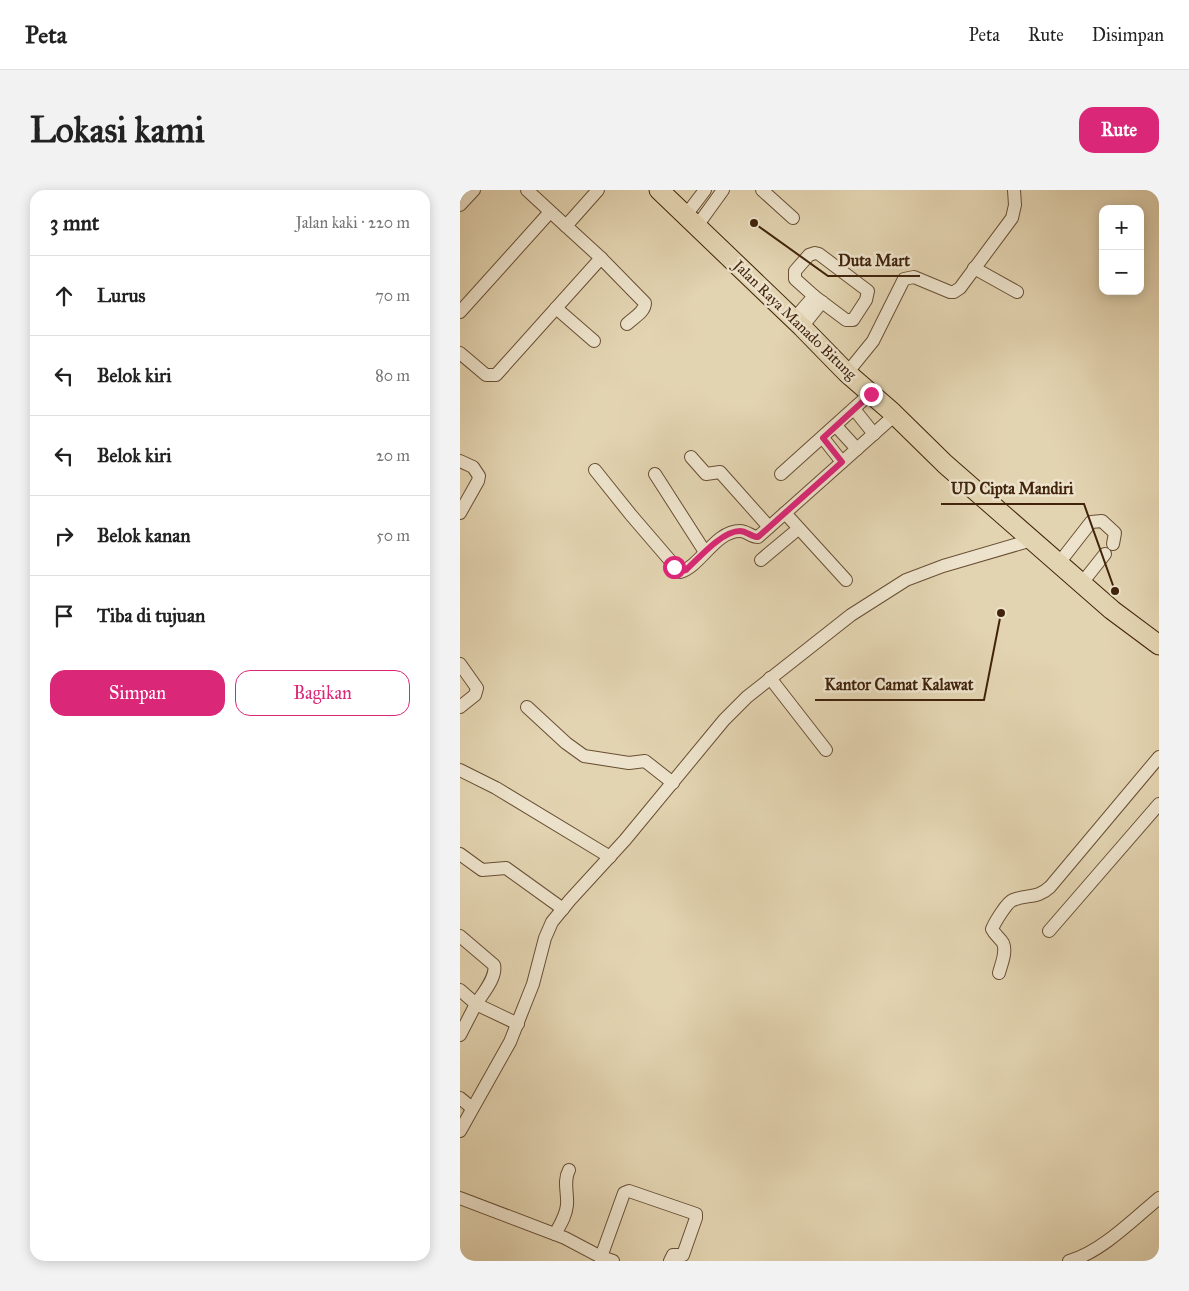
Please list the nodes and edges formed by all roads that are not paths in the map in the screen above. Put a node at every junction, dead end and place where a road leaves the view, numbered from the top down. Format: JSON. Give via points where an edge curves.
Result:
{"nodes":[{"id":1,"x":463,"y":190,"type":"edge"},
{"id":2,"x":474,"y":190,"type":"edge"},
{"id":3,"x":527,"y":190,"type":"edge"},
{"id":4,"x":598,"y":190,"type":"edge"},
{"id":5,"x":659,"y":190,"type":"edge"},
{"id":6,"x":705,"y":190,"type":"edge"},
{"id":7,"x":724,"y":190,"type":"edge"},
{"id":8,"x":762,"y":190,"type":"edge"},
{"id":9,"x":1014,"y":190,"type":"edge"},
{"id":10,"x":460,"y":193,"type":"edge"},
{"id":11,"x":460,"y":205,"type":"edge"},
{"id":12,"x":550,"y":212,"type":"junction"},
{"id":13,"x":793,"y":218,"type":"dead end"},
{"id":14,"x":691,"y":221,"type":"junction"},
{"id":15,"x":566,"y":226,"type":"junction"},
{"id":16,"x":601,"y":258,"type":"junction"},
{"id":17,"x":974,"y":268,"type":"junction"},
{"id":18,"x":1017,"y":292,"type":"dead end"},
{"id":19,"x":818,"y":299,"type":"junction"},
{"id":20,"x":556,"y":308,"type":"junction"},
{"id":21,"x":460,"y":312,"type":"edge"},
{"id":22,"x":798,"y":323,"type":"junction"},
{"id":23,"x":627,"y":324,"type":"dead end"},
{"id":24,"x":594,"y":341,"type":"dead end"},
{"id":25,"x":460,"y":353,"type":"edge"},
{"id":26,"x":847,"y":373,"type":"junction"},
{"id":27,"x":871,"y":394,"type":"junction"},
{"id":28,"x":854,"y":409,"type":"junction"},
{"id":29,"x":895,"y":415,"type":"junction"},
{"id":30,"x":836,"y":426,"type":"junction"},
{"id":31,"x":874,"y":434,"type":"junction"},
{"id":32,"x":823,"y":438,"type":"junction"},
{"id":33,"x":857,"y":449,"type":"junction"},
{"id":34,"x":691,"y":457,"type":"dead end"},
{"id":35,"x":460,"y":461,"type":"edge"},
{"id":36,"x":842,"y":462,"type":"junction"},
{"id":37,"x":596,"y":470,"type":"dead end"},
{"id":38,"x":655,"y":474,"type":"dead end"},
{"id":39,"x":781,"y":474,"type":"dead end"},
{"id":40,"x":460,"y":513,"type":"edge"},
{"id":41,"x":784,"y":513,"type":"junction"},
{"id":42,"x":769,"y":527,"type":"junction"},
{"id":43,"x":798,"y":529,"type":"junction"},
{"id":44,"x":1032,"y":540,"type":"junction"},
{"id":45,"x":1114,"y":544,"type":"dead end"},
{"id":46,"x":705,"y":552,"type":"junction"},
{"id":47,"x":1105,"y":554,"type":"dead end"},
{"id":48,"x":761,"y":560,"type":"dead end"},
{"id":49,"x":1059,"y":563,"type":"junction"},
{"id":50,"x":846,"y":580,"type":"dead end"},
{"id":51,"x":1082,"y":583,"type":"junction"},
{"id":52,"x":1159,"y":645,"type":"edge"},
{"id":53,"x":460,"y":664,"type":"edge"},
{"id":54,"x":770,"y":678,"type":"junction"},
{"id":55,"x":460,"y":707,"type":"edge"},
{"id":56,"x":527,"y":707,"type":"dead end"},
{"id":57,"x":826,"y":750,"type":"dead end"},
{"id":58,"x":1159,"y":757,"type":"edge"},
{"id":59,"x":460,"y":770,"type":"edge"},
{"id":60,"x":673,"y":783,"type":"junction"},
{"id":61,"x":1159,"y":804,"type":"edge"},
{"id":62,"x":460,"y":854,"type":"edge"},
{"id":63,"x":610,"y":857,"type":"junction"},
{"id":64,"x":563,"y":909,"type":"junction"},
{"id":65,"x":1049,"y":931,"type":"dead end"},
{"id":66,"x":460,"y":936,"type":"edge"},
{"id":67,"x":999,"y":973,"type":"dead end"},
{"id":68,"x":460,"y":990,"type":"edge"},
{"id":69,"x":476,"y":1004,"type":"junction"},
{"id":70,"x":518,"y":1024,"type":"junction"},
{"id":71,"x":460,"y":1035,"type":"edge"},
{"id":72,"x":460,"y":1098,"type":"edge"},
{"id":73,"x":472,"y":1108,"type":"junction"},
{"id":74,"x":460,"y":1131,"type":"edge"},
{"id":75,"x":569,"y":1170,"type":"dead end"},
{"id":76,"x":460,"y":1198,"type":"edge"},
{"id":77,"x":1159,"y":1198,"type":"edge"},
{"id":78,"x":555,"y":1234,"type":"junction"},
{"id":79,"x":607,"y":1259,"type":"edge"},
{"id":80,"x":670,"y":1261,"type":"edge"},
{"id":81,"x":1069,"y":1261,"type":"edge"}],
"edges":[{"from":1,"to":10,"type":"street"},
{"from":2,"to":11,"type":"street"},
{"from":3,"to":12,"type":"street"},
{"from":4,"to":15,"type":"street"},
{"from":5,"to":14,"type":"highway","name":"Jalan Raya Manado Bitung"},
{"from":6,"to":14,"type":"street"},
{"from":7,"to":14,"type":"street"},
{"from":8,"to":13,"type":"street"},
{"from":9,"to":17,"type":"street","via":[[1012,218]]},
{"from":12,"to":15,"type":"street"},
{"from":12,"to":21,"type":"street"},
{"from":14,"to":22,"type":"highway","name":"Jalan Raya Manado Bitung"},
{"from":15,"to":16,"type":"street"},
{"from":16,"to":20,"type":"street"},
{"from":16,"to":23,"type":"street","via":[[645,303],[643,310]]},
{"from":17,"to":18,"type":"street"},
{"from":17,"to":26,"type":"street","via":[[954,292],[914,277],[904,279],[873,341]]},
{"from":19,"to":19,"type":"street","via":[[794,274],[809,255],[815,253],[868,291],[853,320],[846,320]]},
{"from":19,"to":22,"type":"street"},
{"from":20,"to":24,"type":"street"},
{"from":20,"to":25,"type":"street","via":[[496,374],[486,376]]},
{"from":22,"to":26,"type":"highway","name":"Jalan Raya Manado Bitung"},
{"from":26,"to":27,"type":"highway","name":"Jalan Raya Manado Bitung"},
{"from":27,"to":28,"type":"street"},
{"from":27,"to":29,"type":"highway","name":"Jalan Raya Manado Bitung"},
{"from":28,"to":30,"type":"street"},
{"from":28,"to":31,"type":"street"},
{"from":29,"to":31,"type":"street"},
{"from":29,"to":44,"type":"highway","name":"Jalan Raya Manado Bitung"},
{"from":30,"to":32,"type":"street"},
{"from":30,"to":33,"type":"street"},
{"from":31,"to":33,"type":"street"},
{"from":32,"to":36,"type":"street"},
{"from":32,"to":39,"type":"street"},
{"from":33,"to":36,"type":"street"},
{"from":34,"to":42,"type":"street","via":[[706,474],[720,472]]},
{"from":35,"to":40,"type":"street","via":[[473,467],[479,476]]},
{"from":36,"to":41,"type":"street"},
{"from":37,"to":46,"type":"street","via":[[678,571],[686,570]]},
{"from":38,"to":46,"type":"street"},
{"from":41,"to":42,"type":"street"},
{"from":41,"to":43,"type":"street"},
{"from":42,"to":46,"type":"street","via":[[758,537],[743,531],[734,532]]},
{"from":43,"to":48,"type":"street"},
{"from":43,"to":50,"type":"street"},
{"from":44,"to":49,"type":"highway","name":"Jalan Raya Manado Bitung"},
{"from":44,"to":54,"type":"street","via":[[906,580],[851,615]]},
{"from":45,"to":49,"type":"street","via":[[1115,533],[1102,521],[1091,522]]},
{"from":47,"to":51,"type":"street"},
{"from":49,"to":51,"type":"highway","name":"Jalan Raya Manado Bitung"},
{"from":51,"to":52,"type":"highway","name":"Jalan Raya Manado Bitung"},
{"from":53,"to":55,"type":"street","via":[[477,688],[475,695]]},
{"from":54,"to":57,"type":"street"},
{"from":54,"to":60,"type":"street","via":[[724,720]]},
{"from":56,"to":60,"type":"street","via":[[584,756],[629,763],[645,761]]},
{"from":58,"to":67,"type":"street","via":[[1050,887],[1035,896],[1009,902],[992,929],[1003,943]]},
{"from":59,"to":63,"type":"street"},
{"from":60,"to":63,"type":"street"},
{"from":61,"to":65,"type":"street"},
{"from":62,"to":64,"type":"street","via":[[482,870],[506,868]]},
{"from":63,"to":64,"type":"street"},
{"from":64,"to":70,"type":"street","via":[[545,938]]},
{"from":66,"to":69,"type":"street","via":[[495,969]]},
{"from":68,"to":69,"type":"street"},
{"from":69,"to":70,"type":"street"},
{"from":69,"to":71,"type":"street"},
{"from":70,"to":73,"type":"street"},
{"from":72,"to":73,"type":"street"},
{"from":73,"to":74,"type":"street"},
{"from":75,"to":78,"type":"street","via":[[565,1211]]},
{"from":76,"to":78,"type":"street"},
{"from":77,"to":81,"type":"street","via":[[1087,1255]]},
{"from":78,"to":79,"type":"street"},
{"from":79,"to":80,"type":"street","via":[[624,1193],[629,1191],[696,1214],[683,1255],[673,1255]]}]}
